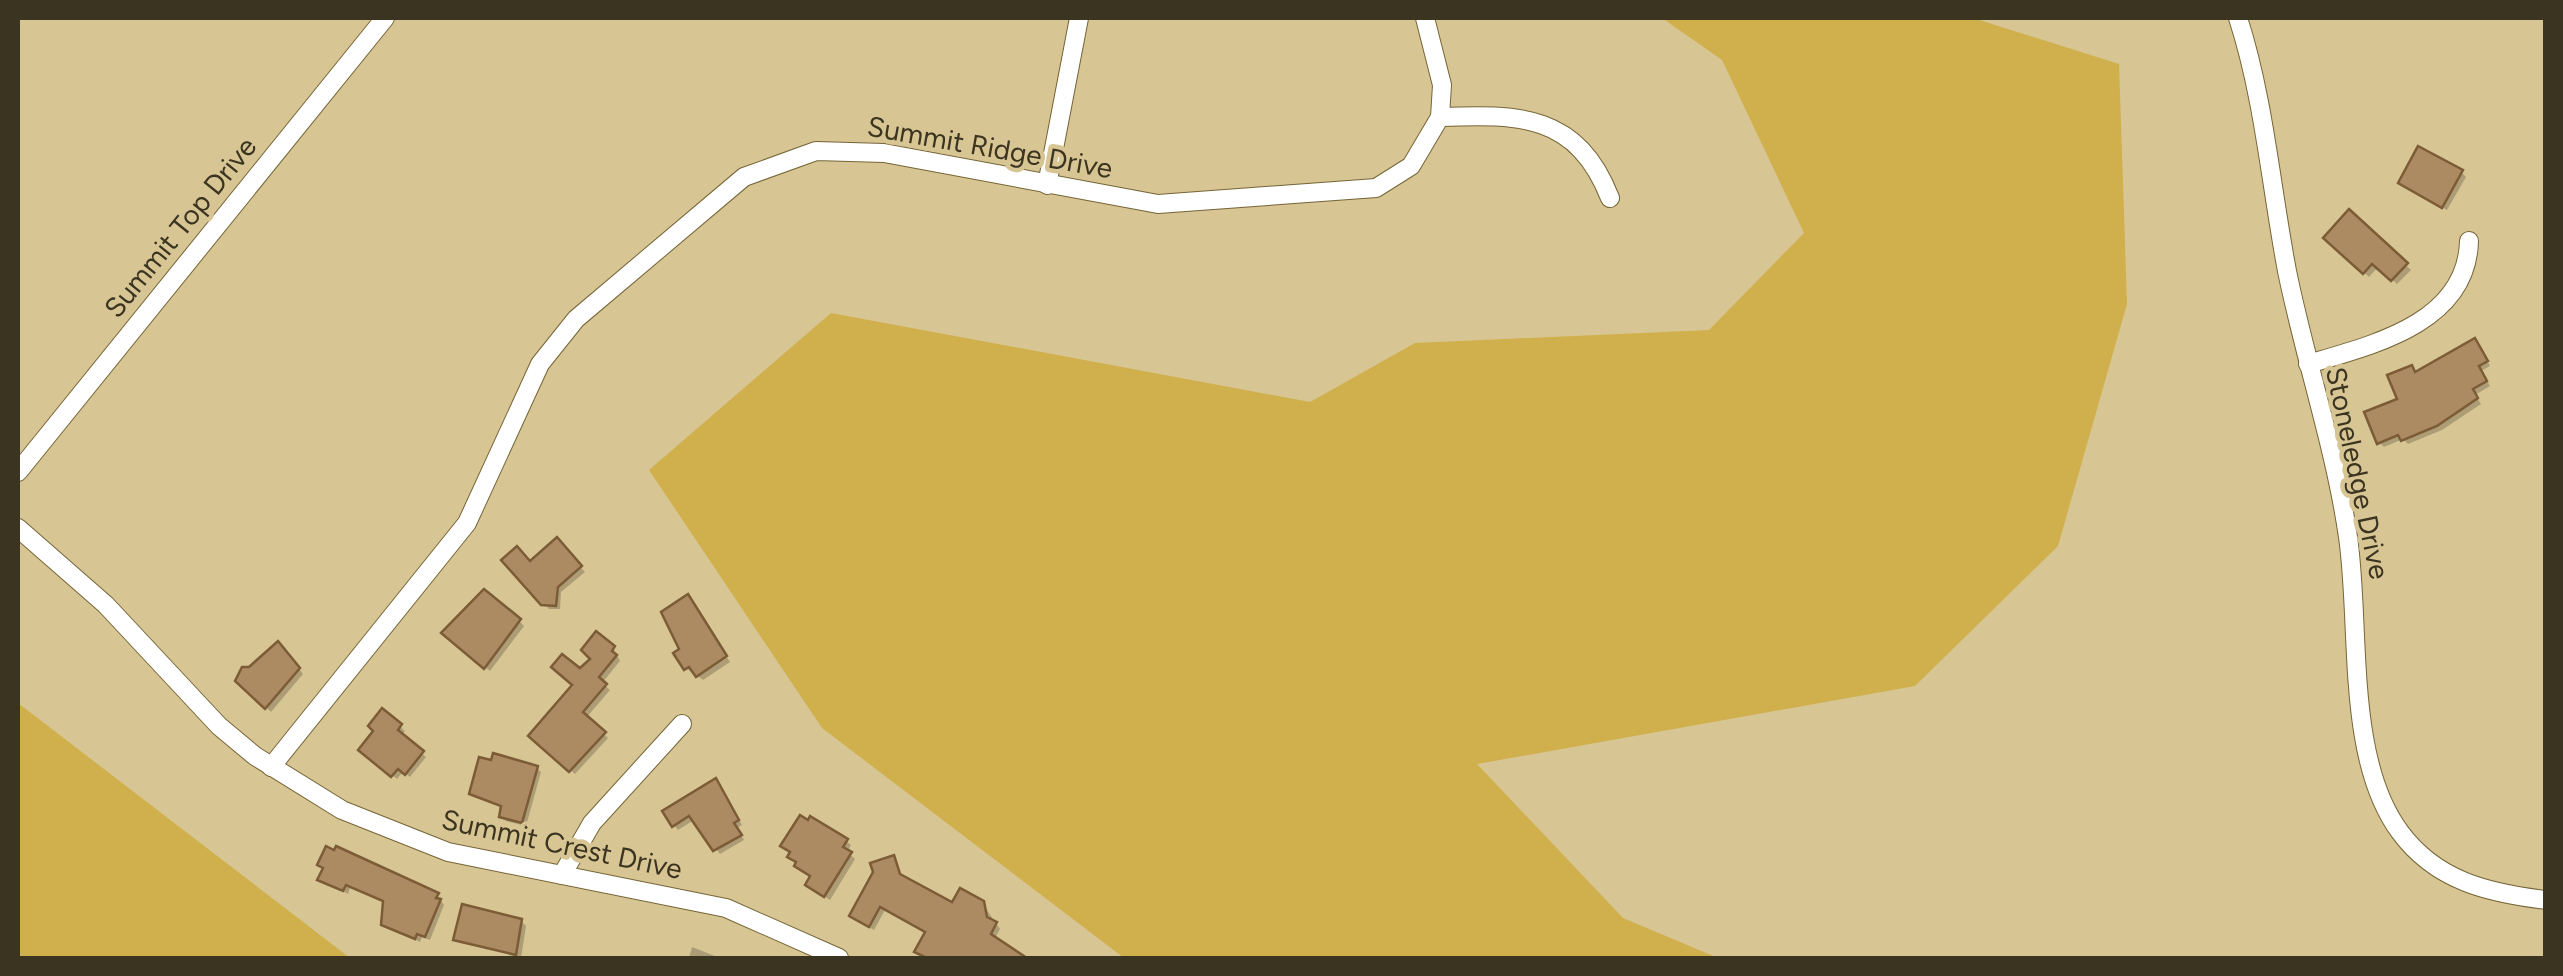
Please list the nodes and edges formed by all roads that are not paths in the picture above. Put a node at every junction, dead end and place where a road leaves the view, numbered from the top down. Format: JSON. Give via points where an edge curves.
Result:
{"nodes":[{"id":1,"x":385,"y":18,"type":"edge"},
{"id":2,"x":1079,"y":18,"type":"edge"},
{"id":3,"x":1425,"y":18,"type":"edge"},
{"id":4,"x":2238,"y":18,"type":"edge"},
{"id":5,"x":1440,"y":117,"type":"junction"},
{"id":6,"x":1047,"y":185,"type":"junction"},
{"id":7,"x":1610,"y":198,"type":"dead end"},
{"id":8,"x":2469,"y":241,"type":"dead end"},
{"id":9,"x":2308,"y":364,"type":"junction"},
{"id":10,"x":18,"y":472,"type":"edge"},
{"id":11,"x":18,"y":528,"type":"edge"},
{"id":12,"x":682,"y":724,"type":"dead end"},
{"id":13,"x":272,"y":767,"type":"junction"},
{"id":14,"x":562,"y":875,"type":"junction"},
{"id":15,"x":2546,"y":900,"type":"edge"},
{"id":16,"x":838,"y":958,"type":"edge"}],
"edges":[{"from":1,"to":10,"type":"street","name":"Summit Top Drive"},
{"from":2,"to":6,"type":"street"},
{"from":3,"to":5,"type":"street","via":[[1442,85]]},
{"from":4,"to":9,"type":"street","name":"Stoneledge Drive"},
{"from":5,"to":6,"type":"street","name":"Summit Ridge Drive","via":[[1411,166],[1376,188],[1158,204]]},
{"from":5,"to":7,"type":"street","via":[[1524,118],[1552,126],[1586,152]]},
{"from":6,"to":13,"type":"street","name":"Summit Ridge Drive","via":[[839,149],[792,156],[729,188],[576,319],[540,364],[466,523]]},
{"from":8,"to":9,"type":"street","via":[[2464,279],[2434,312],[2382,339]]},
{"from":9,"to":15,"type":"street","name":"Stoneledge Drive","via":[[2347,532],[2362,737],[2375,787],[2400,832],[2456,880],[2490,893]]},
{"from":11,"to":13,"type":"street","name":"Summit Crest Drive","via":[[106,605],[219,726]]},
{"from":12,"to":14,"type":"street","via":[[592,823]]},
{"from":13,"to":14,"type":"street","name":"Summit Crest Drive","via":[[393,833],[448,852]]},
{"from":14,"to":16,"type":"street","name":"Summit Crest Drive","via":[[726,908]]}]}
